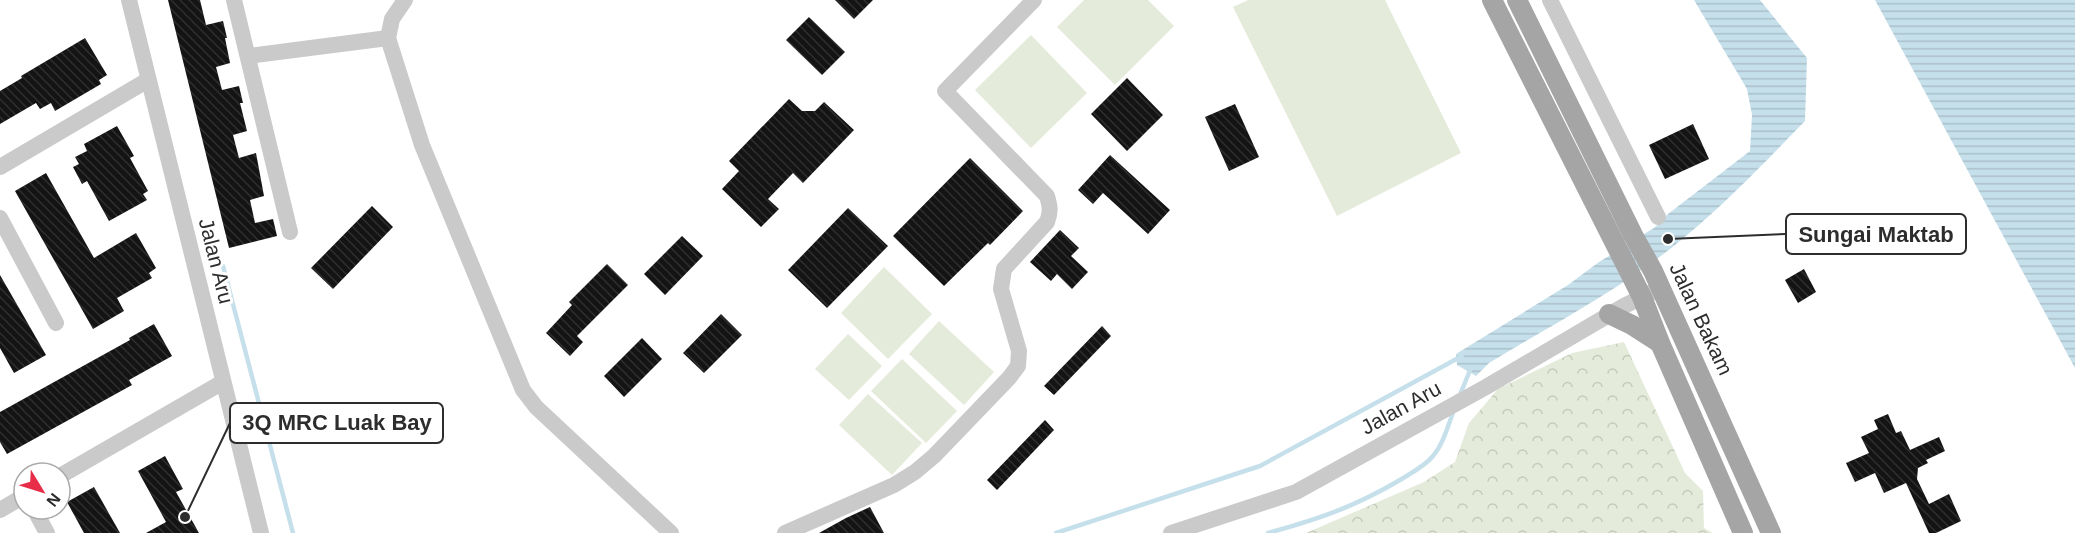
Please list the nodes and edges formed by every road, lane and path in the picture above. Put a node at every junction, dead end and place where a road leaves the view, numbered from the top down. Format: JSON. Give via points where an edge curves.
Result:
{"nodes":[{"id":1,"x":129,"y":0,"type":"edge"},
{"id":2,"x":234,"y":0,"type":"edge"},
{"id":3,"x":405,"y":0,"type":"edge"},
{"id":4,"x":1034,"y":0,"type":"edge"},
{"id":5,"x":1492,"y":0,"type":"edge"},
{"id":6,"x":1517,"y":0,"type":"edge"},
{"id":7,"x":1550,"y":0,"type":"edge"},
{"id":8,"x":388,"y":38,"type":"junction"},
{"id":9,"x":248,"y":56,"type":"junction"},
{"id":10,"x":148,"y":80,"type":"junction"},
{"id":11,"x":0,"y":167,"type":"edge"},
{"id":12,"x":1658,"y":217,"type":"dead end"},
{"id":13,"x":0,"y":218,"type":"edge"},
{"id":14,"x":290,"y":232,"type":"dead end"},
{"id":15,"x":1657,"y":279,"type":"junction"},
{"id":16,"x":1640,"y":293,"type":"junction"},
{"id":17,"x":1610,"y":314,"type":"junction"},
{"id":18,"x":56,"y":323,"type":"dead end"},
{"id":19,"x":1660,"y":343,"type":"junction"},
{"id":20,"x":223,"y":382,"type":"junction"},
{"id":21,"x":72,"y":469,"type":"edge"},
{"id":22,"x":261,"y":533,"type":"edge"},
{"id":23,"x":671,"y":533,"type":"edge"},
{"id":24,"x":785,"y":533,"type":"edge"},
{"id":25,"x":1171,"y":533,"type":"edge"},
{"id":26,"x":1743,"y":533,"type":"edge"},
{"id":27,"x":1771,"y":533,"type":"edge"}],
"edges":[{"from":1,"to":10,"type":"street","name":"Jalan Aru"},
{"from":2,"to":9,"type":"street"},
{"from":3,"to":8,"type":"street","via":[[392,20]]},
{"from":4,"to":24,"type":"street","via":[[945,91],[1047,196],[1050,206],[1047,222],[1002,274],[1001,289],[1019,351],[1018,366],[915,472]]},
{"from":5,"to":16,"type":"main road"},
{"from":6,"to":15,"type":"main road","name":"Jalan Bakam"},
{"from":7,"to":12,"type":"street"},
{"from":8,"to":9,"type":"street"},
{"from":8,"to":23,"type":"street","via":[[422,145],[524,390],[536,407]]},
{"from":9,"to":14,"type":"street"},
{"from":10,"to":11,"type":"street"},
{"from":10,"to":20,"type":"street","name":"Jalan Aru"},
{"from":13,"to":18,"type":"street"},
{"from":15,"to":16,"type":"street","name":"Jalan Aru"},
{"from":15,"to":27,"type":"main road","name":"Jalan Bakam"},
{"from":16,"to":17,"type":"street","name":"Jalan Aru"},
{"from":16,"to":19,"type":"main road"},
{"from":17,"to":19,"type":"main road"},
{"from":17,"to":25,"type":"street","name":"Jalan Aru","via":[[1296,492]]},
{"from":19,"to":26,"type":"main road"},
{"from":20,"to":21,"type":"street"},
{"from":20,"to":22,"type":"street","name":"Jalan Aru"}]}
